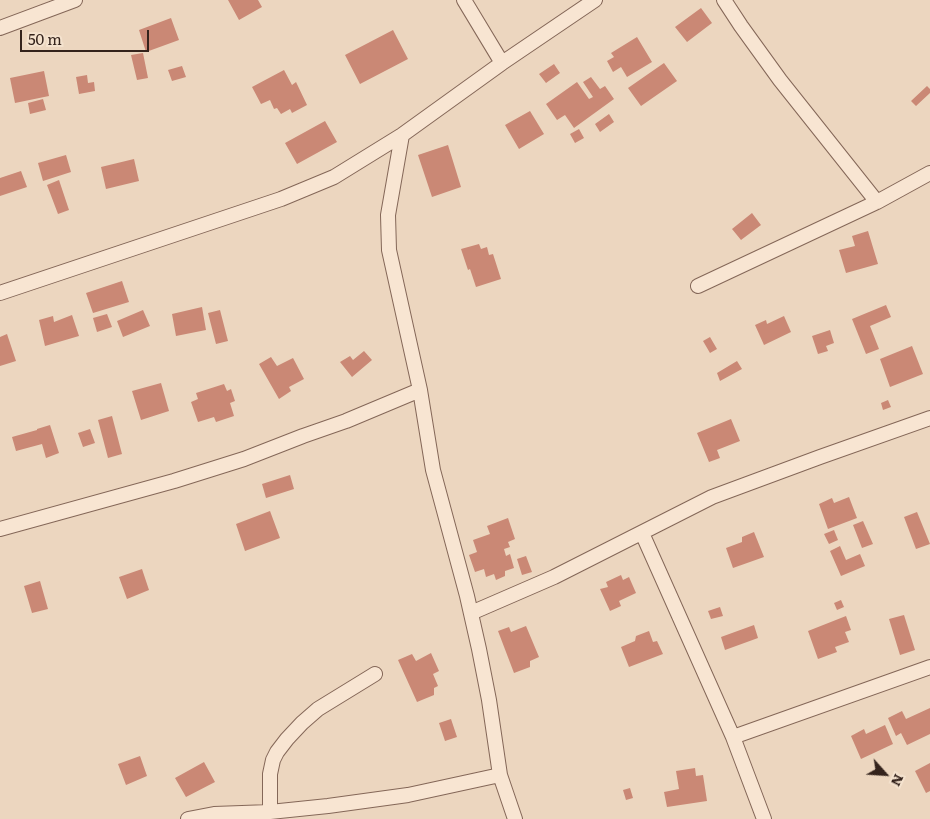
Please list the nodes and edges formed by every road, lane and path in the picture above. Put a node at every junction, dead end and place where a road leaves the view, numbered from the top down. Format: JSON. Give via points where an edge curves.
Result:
{"nodes":[{"id":1,"x":75,"y":0,"type":"edge"},
{"id":2,"x":464,"y":0,"type":"edge"},
{"id":3,"x":595,"y":0,"type":"edge"},
{"id":4,"x":724,"y":0,"type":"edge"},
{"id":5,"x":0,"y":28,"type":"edge"},
{"id":6,"x":502,"y":63,"type":"junction"},
{"id":7,"x":402,"y":135,"type":"junction"},
{"id":8,"x":930,"y":173,"type":"edge"},
{"id":9,"x":877,"y":202,"type":"junction"},
{"id":10,"x":698,"y":286,"type":"dead end"},
{"id":11,"x":0,"y":293,"type":"edge"},
{"id":12,"x":420,"y":390,"type":"junction"},
{"id":13,"x":930,"y":418,"type":"edge"},
{"id":14,"x":0,"y":529,"type":"edge"},
{"id":15,"x":642,"y":532,"type":"junction"},
{"id":16,"x":471,"y":613,"type":"junction"},
{"id":17,"x":930,"y":667,"type":"edge"},
{"id":18,"x":375,"y":674,"type":"dead end"},
{"id":19,"x":733,"y":737,"type":"junction"},
{"id":20,"x":500,"y":775,"type":"junction"},
{"id":21,"x":270,"y":812,"type":"junction"},
{"id":22,"x":188,"y":819,"type":"edge"},
{"id":23,"x":515,"y":819,"type":"edge"},
{"id":24,"x":764,"y":819,"type":"edge"}],
"edges":[{"from":1,"to":5,"type":"street"},
{"from":2,"to":6,"type":"street"},
{"from":3,"to":6,"type":"street"},
{"from":4,"to":9,"type":"street","via":[[780,80]]},
{"from":6,"to":7,"type":"street"},
{"from":7,"to":11,"type":"street","via":[[334,177]]},
{"from":7,"to":12,"type":"street","via":[[388,215],[389,250]]},
{"from":8,"to":9,"type":"street"},
{"from":9,"to":10,"type":"street"},
{"from":12,"to":14,"type":"street","via":[[244,459]]},
{"from":12,"to":16,"type":"street","via":[[433,470]]},
{"from":13,"to":15,"type":"street","via":[[712,497]]},
{"from":15,"to":16,"type":"street","via":[[554,577]]},
{"from":15,"to":19,"type":"street"},
{"from":16,"to":20,"type":"street"},
{"from":17,"to":19,"type":"street"},
{"from":18,"to":21,"type":"street","via":[[318,709],[276,752],[270,774]]},
{"from":19,"to":24,"type":"street"},
{"from":20,"to":21,"type":"street","via":[[408,794]]},
{"from":20,"to":23,"type":"street"},
{"from":21,"to":22,"type":"street","via":[[214,814]]}]}
